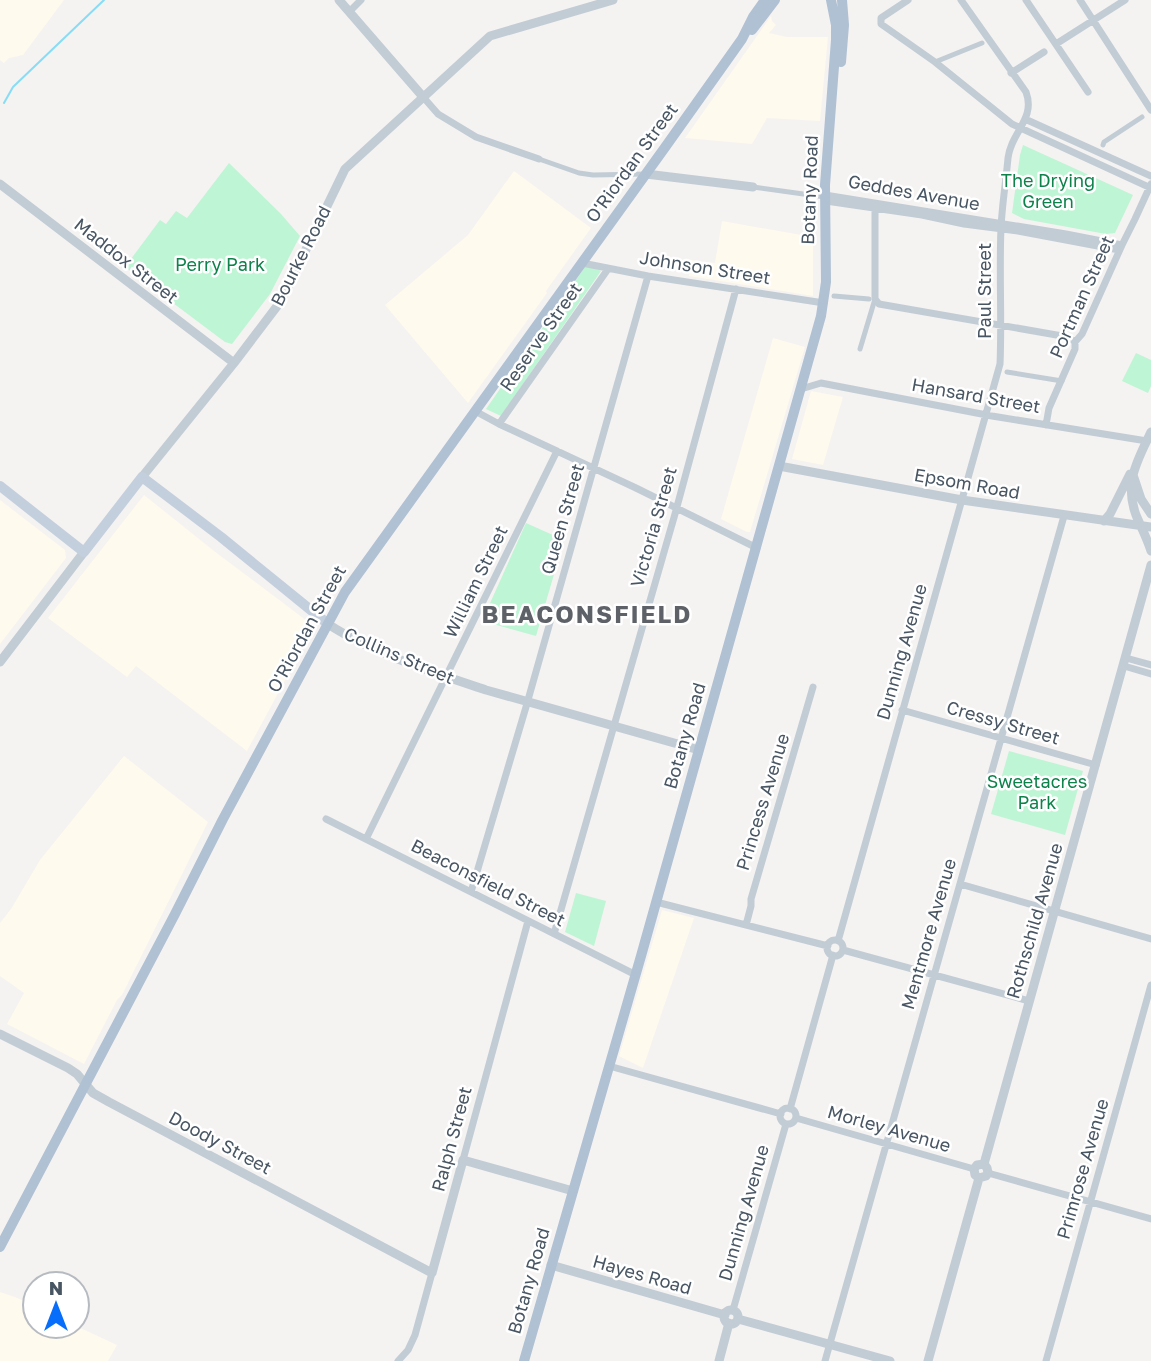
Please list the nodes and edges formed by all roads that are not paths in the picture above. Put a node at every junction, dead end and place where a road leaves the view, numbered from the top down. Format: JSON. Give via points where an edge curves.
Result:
{"nodes":[{"id":1,"x":339,"y":0,"type":"edge"},
{"id":2,"x":361,"y":0,"type":"edge"},
{"id":3,"x":613,"y":0,"type":"edge"},
{"id":4,"x":766,"y":0,"type":"edge"},
{"id":5,"x":775,"y":0,"type":"edge"},
{"id":6,"x":831,"y":0,"type":"edge"},
{"id":7,"x":842,"y":0,"type":"edge"},
{"id":8,"x":908,"y":0,"type":"edge"},
{"id":9,"x":961,"y":0,"type":"edge"},
{"id":10,"x":1026,"y":0,"type":"edge"},
{"id":11,"x":1080,"y":0,"type":"edge"},
{"id":12,"x":1125,"y":0,"type":"edge"},
{"id":13,"x":759,"y":8,"type":"edge"},
{"id":14,"x":349,"y":12,"type":"junction"},
{"id":15,"x":1093,"y":20,"type":"junction"},
{"id":16,"x":982,"y":43,"type":"dead end"},
{"id":17,"x":1056,"y":44,"type":"junction"},
{"id":18,"x":1044,"y":52,"type":"dead end"},
{"id":19,"x":934,"y":62,"type":"junction"},
{"id":20,"x":1011,"y":73,"type":"junction"},
{"id":21,"x":1088,"y":92,"type":"dead end"},
{"id":22,"x":424,"y":98,"type":"junction"},
{"id":23,"x":1151,"y":110,"type":"edge"},
{"id":24,"x":831,"y":113,"type":"junction"},
{"id":25,"x":1142,"y":117,"type":"dead end"},
{"id":26,"x":1025,"y":119,"type":"junction"},
{"id":27,"x":1020,"y":129,"type":"junction"},
{"id":28,"x":1103,"y":145,"type":"dead end"},
{"id":29,"x":539,"y":159,"type":"joint"},
{"id":30,"x":646,"y":174,"type":"junction"},
{"id":31,"x":1151,"y":176,"type":"edge"},
{"id":32,"x":0,"y":184,"type":"edge"},
{"id":33,"x":1151,"y":186,"type":"edge"},
{"id":34,"x":752,"y":187,"type":"joint"},
{"id":35,"x":826,"y":197,"type":"junction"},
{"id":36,"x":875,"y":207,"type":"junction"},
{"id":37,"x":1001,"y":226,"type":"junction"},
{"id":38,"x":1121,"y":247,"type":"junction"},
{"id":39,"x":582,"y":263,"type":"junction"},
{"id":40,"x":608,"y":269,"type":"junction"},
{"id":41,"x":648,"y":276,"type":"junction"},
{"id":42,"x":736,"y":289,"type":"junction"},
{"id":43,"x":834,"y":296,"type":"dead end"},
{"id":44,"x":872,"y":299,"type":"junction"},
{"id":45,"x":824,"y":303,"type":"junction"},
{"id":46,"x":1002,"y":326,"type":"junction"},
{"id":47,"x":1075,"y":342,"type":"junction"},
{"id":48,"x":860,"y":349,"type":"dead end"},
{"id":49,"x":234,"y":363,"type":"junction"},
{"id":50,"x":1002,"y":372,"type":"junction"},
{"id":51,"x":1062,"y":381,"type":"junction"},
{"id":52,"x":801,"y":389,"type":"junction"},
{"id":53,"x":475,"y":411,"type":"junction"},
{"id":54,"x":986,"y":415,"type":"junction"},
{"id":55,"x":499,"y":424,"type":"junction"},
{"id":56,"x":1046,"y":425,"type":"junction"},
{"id":57,"x":1149,"y":437,"type":"edge"},
{"id":58,"x":557,"y":451,"type":"junction"},
{"id":59,"x":1137,"y":463,"type":"junction"},
{"id":60,"x":779,"y":466,"type":"junction"},
{"id":61,"x":595,"y":468,"type":"junction"},
{"id":62,"x":1133,"y":473,"type":"junction"},
{"id":63,"x":142,"y":477,"type":"junction"},
{"id":64,"x":0,"y":486,"type":"edge"},
{"id":65,"x":962,"y":500,"type":"junction"},
{"id":66,"x":676,"y":508,"type":"junction"},
{"id":67,"x":1151,"y":514,"type":"edge"},
{"id":68,"x":1064,"y":516,"type":"junction"},
{"id":69,"x":1104,"y":521,"type":"junction"},
{"id":70,"x":1146,"y":527,"type":"edge"},
{"id":71,"x":757,"y":548,"type":"junction"},
{"id":72,"x":84,"y":551,"type":"junction"},
{"id":73,"x":1151,"y":551,"type":"edge"},
{"id":74,"x":1150,"y":570,"type":"edge"},
{"id":75,"x":328,"y":624,"type":"junction"},
{"id":76,"x":0,"y":662,"type":"edge"},
{"id":77,"x":1125,"y":662,"type":"junction"},
{"id":78,"x":1151,"y":665,"type":"edge"},
{"id":79,"x":1151,"y":674,"type":"edge"},
{"id":80,"x":446,"y":676,"type":"junction"},
{"id":81,"x":813,"y":687,"type":"dead end"},
{"id":82,"x":528,"y":701,"type":"junction"},
{"id":83,"x":902,"y":710,"type":"junction"},
{"id":84,"x":614,"y":726,"type":"junction"},
{"id":85,"x":1002,"y":738,"type":"junction"},
{"id":86,"x":699,"y":750,"type":"junction"},
{"id":87,"x":1096,"y":765,"type":"junction"},
{"id":88,"x":326,"y":819,"type":"dead end"},
{"id":89,"x":366,"y":839,"type":"junction"},
{"id":90,"x":960,"y":884,"type":"junction"},
{"id":91,"x":471,"y":892,"type":"junction"},
{"id":92,"x":656,"y":902,"type":"junction"},
{"id":93,"x":1055,"y":911,"type":"junction"},
{"id":94,"x":528,"y":921,"type":"junction"},
{"id":95,"x":746,"y":925,"type":"junction"},
{"id":96,"x":554,"y":934,"type":"junction"},
{"id":97,"x":1151,"y":939,"type":"edge"},
{"id":98,"x":838,"y":940,"type":"junction"},
{"id":99,"x":828,"y":946,"type":"junction"},
{"id":100,"x":843,"y":950,"type":"junction"},
{"id":101,"x":833,"y":955,"type":"junction"},
{"id":102,"x":636,"y":975,"type":"junction"},
{"id":103,"x":934,"y":975,"type":"junction"},
{"id":104,"x":1151,"y":985,"type":"edge"},
{"id":105,"x":1029,"y":1001,"type":"junction"},
{"id":106,"x":0,"y":1034,"type":"edge"},
{"id":107,"x":610,"y":1066,"type":"junction"},
{"id":108,"x":85,"y":1084,"type":"junction"},
{"id":109,"x":790,"y":1109,"type":"junction"},
{"id":110,"x":781,"y":1114,"type":"junction"},
{"id":111,"x":796,"y":1118,"type":"junction"},
{"id":112,"x":786,"y":1124,"type":"junction"},
{"id":113,"x":887,"y":1144,"type":"junction"},
{"id":114,"x":463,"y":1160,"type":"junction"},
{"id":115,"x":981,"y":1171,"type":"junction"},
{"id":116,"x":573,"y":1191,"type":"junction"},
{"id":117,"x":1091,"y":1202,"type":"junction"},
{"id":118,"x":1151,"y":1219,"type":"edge"},
{"id":119,"x":0,"y":1247,"type":"edge"},
{"id":120,"x":551,"y":1265,"type":"junction"},
{"id":121,"x":432,"y":1273,"type":"junction"},
{"id":122,"x":731,"y":1317,"type":"junction"},
{"id":123,"x":830,"y":1345,"type":"junction"},
{"id":124,"x":398,"y":1361,"type":"edge"},
{"id":125,"x":524,"y":1361,"type":"edge"},
{"id":126,"x":719,"y":1361,"type":"edge"},
{"id":127,"x":825,"y":1361,"type":"edge"},
{"id":128,"x":890,"y":1361,"type":"edge"},
{"id":129,"x":928,"y":1361,"type":"edge"},
{"id":130,"x":1046,"y":1361,"type":"edge"}],
"edges":[{"from":1,"to":14,"type":"street"},
{"from":2,"to":14,"type":"street"},
{"from":3,"to":22,"type":"street","name":"Bourke Road","via":[[490,36]]},
{"from":4,"to":13,"type":"main road","name":"O'Riordan Street"},
{"from":5,"to":13,"type":"main road","name":"O'Riordan Street"},
{"from":6,"to":24,"type":"main road","name":"Botany Road","via":[[836,35]]},
{"from":7,"to":24,"type":"main road","name":"Botany Road","via":[[844,37]]},
{"from":8,"to":19,"type":"street","via":[[884,15],[882,25]]},
{"from":9,"to":20,"type":"street"},
{"from":10,"to":17,"type":"street"},
{"from":11,"to":15,"type":"street"},
{"from":12,"to":15,"type":"street"},
{"from":13,"to":30,"type":"main road","name":"O'Riordan Street"},
{"from":14,"to":22,"type":"street"},
{"from":15,"to":17,"type":"street"},
{"from":15,"to":23,"type":"street"},
{"from":16,"to":19,"type":"street"},
{"from":17,"to":21,"type":"street"},
{"from":18,"to":20,"type":"street"},
{"from":19,"to":27,"type":"street"},
{"from":20,"to":26,"type":"street","via":[[1029,101]]},
{"from":22,"to":29,"type":"street","via":[[438,114],[476,137]]},
{"from":22,"to":49,"type":"street","name":"Bourke Road","via":[[345,169],[281,301]]},
{"from":24,"to":35,"type":"main road","name":"Botany Road"},
{"from":25,"to":28,"type":"street"},
{"from":26,"to":27,"type":"street","name":"Paul Street"},
{"from":26,"to":31,"type":"street"},
{"from":27,"to":33,"type":"street"},
{"from":27,"to":37,"type":"street","name":"Paul Street","via":[[1009,152]]},
{"from":29,"to":30,"type":"street","via":[[593,175]]},
{"from":30,"to":34,"type":"street"},
{"from":30,"to":39,"type":"main road","name":"O'Riordan Street"},
{"from":32,"to":49,"type":"street","name":"Maddox Street"},
{"from":33,"to":38,"type":"street","name":"Portman Street"},
{"from":34,"to":35,"type":"street"},
{"from":35,"to":36,"type":"street","name":"Geddes Avenue"},
{"from":35,"to":37,"type":"street","name":"Geddes Avenue"},
{"from":35,"to":45,"type":"main road","name":"Botany Road"},
{"from":36,"to":37,"type":"street","name":"Geddes Avenue"},
{"from":36,"to":44,"type":"street"},
{"from":37,"to":38,"type":"street","name":"Geddes Avenue"},
{"from":37,"to":46,"type":"street","name":"Paul Street"},
{"from":38,"to":47,"type":"street","name":"Portman Street"},
{"from":39,"to":40,"type":"street","name":"Johnson Street"},
{"from":39,"to":53,"type":"main road","name":"O'Riordan Street"},
{"from":40,"to":41,"type":"street","name":"Johnson Street"},
{"from":40,"to":55,"type":"street","name":"Reserve Street"},
{"from":41,"to":42,"type":"street","name":"Johnson Street"},
{"from":41,"to":61,"type":"street","name":"Queen Street"},
{"from":42,"to":45,"type":"street","name":"Johnson Street"},
{"from":42,"to":66,"type":"street","name":"Victoria Street"},
{"from":43,"to":44,"type":"street"},
{"from":44,"to":46,"type":"street"},
{"from":44,"to":48,"type":"street"},
{"from":45,"to":52,"type":"main road","name":"Botany Road"},
{"from":46,"to":47,"type":"street"},
{"from":46,"to":50,"type":"street","name":"Paul Street"},
{"from":47,"to":51,"type":"street","name":"Portman Street"},
{"from":49,"to":63,"type":"street","name":"Bourke Road"},
{"from":50,"to":51,"type":"street"},
{"from":50,"to":54,"type":"street","name":"Dunning Avenue"},
{"from":51,"to":56,"type":"street","name":"Portman Street"},
{"from":52,"to":54,"type":"street","name":"Hansard Street","via":[[821,383]]},
{"from":52,"to":60,"type":"main road","name":"Botany Road"},
{"from":53,"to":55,"type":"street"},
{"from":53,"to":75,"type":"main road","name":"O'Riordan Street","via":[[348,587]]},
{"from":54,"to":56,"type":"street","name":"Hansard Street"},
{"from":54,"to":65,"type":"street","name":"Dunning Avenue"},
{"from":55,"to":58,"type":"street"},
{"from":56,"to":57,"type":"street","name":"Hansard Street"},
{"from":57,"to":59,"type":"street"},
{"from":58,"to":61,"type":"street"},
{"from":58,"to":80,"type":"street","name":"William Street"},
{"from":59,"to":62,"type":"street"},
{"from":59,"to":69,"type":"street"},
{"from":60,"to":65,"type":"street","name":"Epsom Road"},
{"from":60,"to":71,"type":"main road","name":"Botany Road"},
{"from":61,"to":66,"type":"street"},
{"from":61,"to":82,"type":"street","name":"Queen Street"},
{"from":62,"to":67,"type":"street"},
{"from":62,"to":70,"type":"street","via":[[1132,500]]},
{"from":63,"to":72,"type":"main road","name":"Bourke Road"},
{"from":63,"to":75,"type":"main road","name":"Collins Street"},
{"from":64,"to":72,"type":"main road"},
{"from":65,"to":68,"type":"street","name":"Epsom Road"},
{"from":65,"to":83,"type":"street","name":"Dunning Avenue"},
{"from":66,"to":71,"type":"street"},
{"from":66,"to":84,"type":"street","name":"Victoria Street"},
{"from":68,"to":69,"type":"street","name":"Epsom Road"},
{"from":68,"to":85,"type":"street","name":"Mentmore Avenue"},
{"from":69,"to":70,"type":"street","name":"Epsom Road"},
{"from":70,"to":73,"type":"street"},
{"from":71,"to":86,"type":"main road","name":"Botany Road"},
{"from":72,"to":76,"type":"street","name":"Bourke Road"},
{"from":74,"to":77,"type":"street","name":"Rothschild Avenue"},
{"from":75,"to":80,"type":"street","name":"Collins Street","via":[[352,639]]},
{"from":75,"to":108,"type":"main road","name":"O'Riordan Street"},
{"from":77,"to":78,"type":"street"},
{"from":77,"to":79,"type":"street"},
{"from":77,"to":87,"type":"street","name":"Rothschild Avenue"},
{"from":80,"to":82,"type":"street","name":"Collins Street"},
{"from":80,"to":89,"type":"street","name":"William Street"},
{"from":81,"to":95,"type":"street","name":"Princess Avenue"},
{"from":82,"to":84,"type":"street","name":"Collins Street"},
{"from":82,"to":91,"type":"street","name":"Queen Street"},
{"from":83,"to":85,"type":"street","name":"Cressy Street"},
{"from":83,"to":98,"type":"street","name":"Dunning Avenue"},
{"from":84,"to":86,"type":"street","name":"Collins Street"},
{"from":84,"to":96,"type":"street","name":"Victoria Street"},
{"from":85,"to":87,"type":"street","name":"Cressy Street"},
{"from":85,"to":90,"type":"street","name":"Mentmore Avenue"},
{"from":86,"to":92,"type":"main road","name":"Botany Road"},
{"from":87,"to":93,"type":"street","name":"Rothschild Avenue"},
{"from":88,"to":89,"type":"street","name":"Beaconsfield Street"},
{"from":89,"to":91,"type":"street","name":"Beaconsfield Street"},
{"from":90,"to":93,"type":"street"},
{"from":90,"to":103,"type":"street","name":"Mentmore Avenue"},
{"from":91,"to":94,"type":"street","name":"Beaconsfield Street"},
{"from":92,"to":95,"type":"street"},
{"from":92,"to":102,"type":"main road","name":"Botany Road"},
{"from":93,"to":97,"type":"street"},
{"from":93,"to":105,"type":"street","name":"Rothschild Avenue"},
{"from":94,"to":96,"type":"street","name":"Beaconsfield Street"},
{"from":94,"to":114,"type":"street","name":"Ralph Street"},
{"from":95,"to":99,"type":"street"},
{"from":96,"to":102,"type":"street","name":"Beaconsfield Street"},
{"from":98,"to":99,"type":"street"},
{"from":98,"to":100,"type":"street"},
{"from":99,"to":101,"type":"street"},
{"from":100,"to":101,"type":"street"},
{"from":100,"to":103,"type":"street"},
{"from":101,"to":109,"type":"street"},
{"from":102,"to":107,"type":"main road","name":"Botany Road"},
{"from":103,"to":105,"type":"street"},
{"from":103,"to":113,"type":"street","name":"Mentmore Avenue"},
{"from":104,"to":117,"type":"street","name":"Primrose Avenue"},
{"from":105,"to":115,"type":"street","name":"Rothschild Avenue"},
{"from":106,"to":108,"type":"street","name":"Doody Street","via":[[68,1068]]},
{"from":107,"to":110,"type":"street"},
{"from":107,"to":116,"type":"main road","name":"Botany Road"},
{"from":108,"to":119,"type":"main road","name":"O'Riordan Street"},
{"from":108,"to":121,"type":"street","name":"Doody Street","via":[[109,1102]]},
{"from":109,"to":110,"type":"street"},
{"from":109,"to":111,"type":"street"},
{"from":110,"to":112,"type":"street"},
{"from":111,"to":112,"type":"street"},
{"from":111,"to":113,"type":"street","name":"Morley Avenue"},
{"from":112,"to":122,"type":"street","name":"Dunning Avenue"},
{"from":113,"to":115,"type":"street","name":"Morley Avenue"},
{"from":113,"to":123,"type":"street","name":"Mentmore Avenue"},
{"from":114,"to":116,"type":"street"},
{"from":114,"to":121,"type":"street","name":"Ralph Street"},
{"from":115,"to":117,"type":"street","name":"Morley Avenue"},
{"from":115,"to":129,"type":"street","name":"Rothschild Avenue"},
{"from":116,"to":120,"type":"main road","name":"Botany Road"},
{"from":117,"to":118,"type":"street","name":"Morley Avenue"},
{"from":117,"to":130,"type":"street","name":"Primrose Avenue"},
{"from":120,"to":122,"type":"street","name":"Hayes Road"},
{"from":120,"to":125,"type":"main road","name":"Botany Road"},
{"from":121,"to":124,"type":"street","name":"Ralph Street","via":[[415,1335]]},
{"from":122,"to":123,"type":"street","name":"Hayes Road"},
{"from":122,"to":126,"type":"street","name":"Dunning Avenue"},
{"from":123,"to":127,"type":"street","name":"Mentmore Avenue"},
{"from":123,"to":128,"type":"street","name":"Hayes Road"}]}
